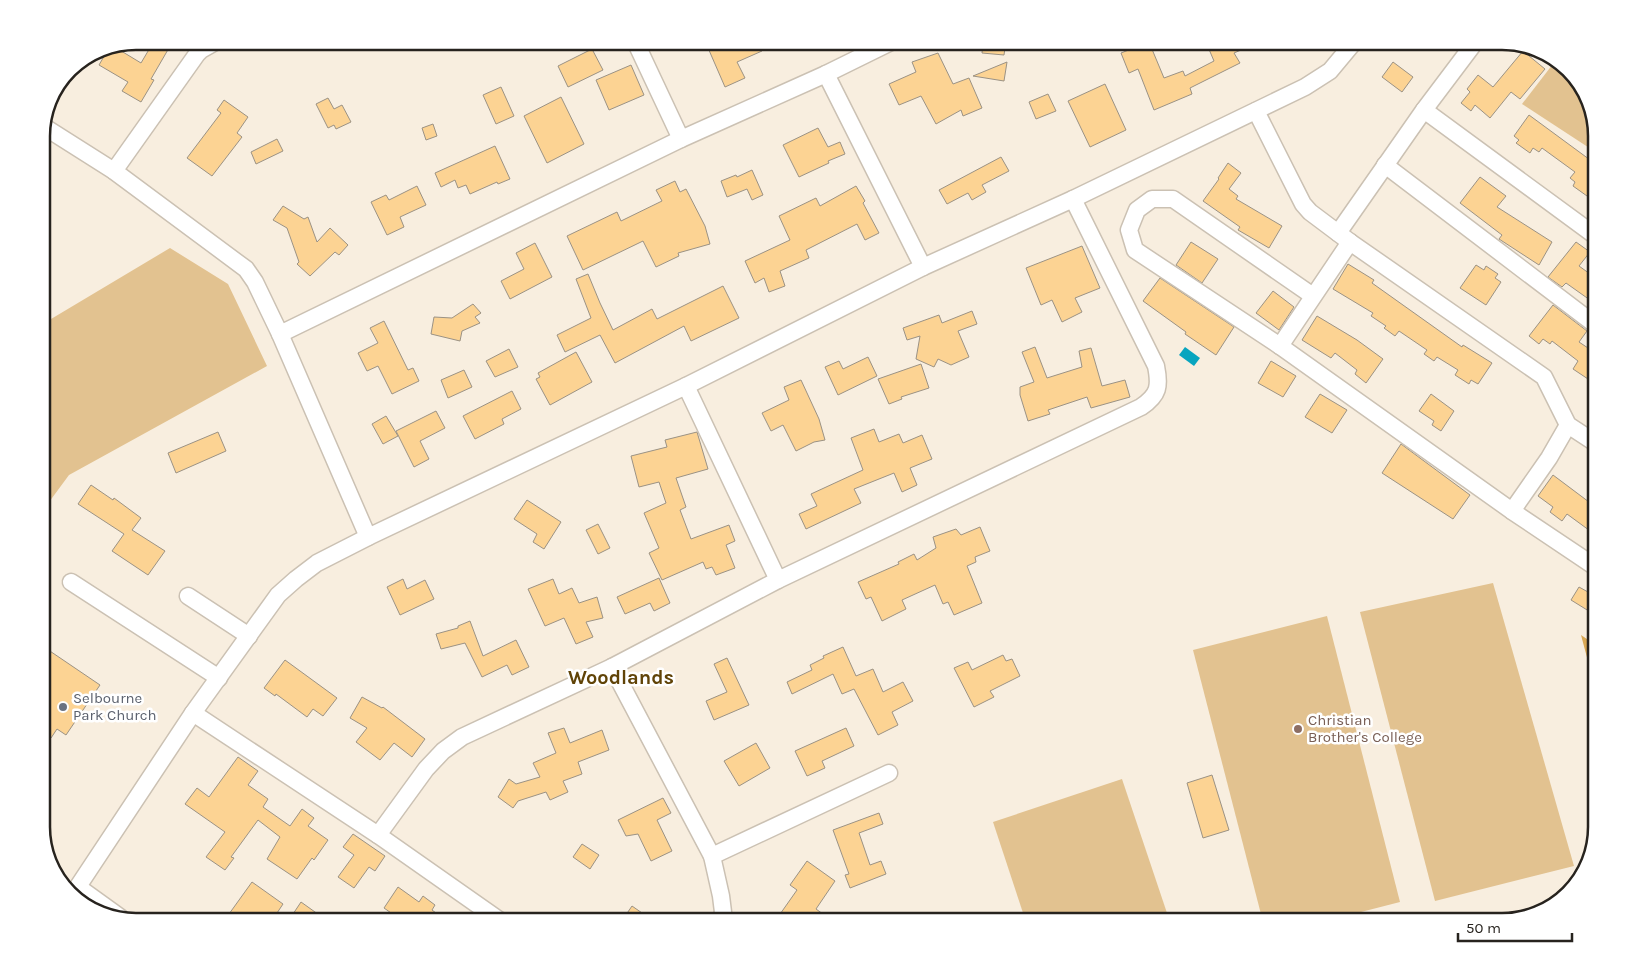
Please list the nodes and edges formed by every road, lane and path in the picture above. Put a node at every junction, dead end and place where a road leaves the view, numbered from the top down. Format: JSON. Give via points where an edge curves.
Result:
{"nodes":[{"id":1,"x":201,"y":50,"type":"edge"},
{"id":2,"x":639,"y":50,"type":"edge"},
{"id":3,"x":875,"y":50,"type":"edge"},
{"id":4,"x":1348,"y":50,"type":"edge"},
{"id":5,"x":1469,"y":50,"type":"edge"},
{"id":6,"x":826,"y":74,"type":"junction"},
{"id":7,"x":1424,"y":110,"type":"junction"},
{"id":8,"x":1256,"y":111,"type":"junction"},
{"id":9,"x":50,"y":130,"type":"edge"},
{"id":10,"x":681,"y":139,"type":"junction"},
{"id":11,"x":1385,"y":165,"type":"junction"},
{"id":12,"x":114,"y":171,"type":"junction"},
{"id":13,"x":1073,"y":199,"type":"junction"},
{"id":14,"x":1588,"y":230,"type":"edge"},
{"id":15,"x":1344,"y":237,"type":"junction"},
{"id":16,"x":923,"y":267,"type":"junction"},
{"id":17,"x":1314,"y":296,"type":"junction"},
{"id":18,"x":1588,"y":319,"type":"edge"},
{"id":19,"x":280,"y":334,"type":"junction"},
{"id":20,"x":1280,"y":346,"type":"junction"},
{"id":21,"x":686,"y":386,"type":"junction"},
{"id":22,"x":1568,"y":425,"type":"junction"},
{"id":23,"x":1588,"y":438,"type":"edge"},
{"id":24,"x":1512,"y":511,"type":"junction"},
{"id":25,"x":368,"y":537,"type":"junction"},
{"id":26,"x":1588,"y":562,"type":"edge"},
{"id":27,"x":778,"y":580,"type":"junction"},
{"id":28,"x":71,"y":582,"type":"dead end"},
{"id":29,"x":188,"y":596,"type":"dead end"},
{"id":30,"x":249,"y":636,"type":"junction"},
{"id":31,"x":612,"y":667,"type":"junction"},
{"id":32,"x":219,"y":678,"type":"junction"},
{"id":33,"x":193,"y":713,"type":"junction"},
{"id":34,"x":889,"y":773,"type":"dead end"},
{"id":35,"x":378,"y":835,"type":"junction"},
{"id":36,"x":712,"y":856,"type":"junction"},
{"id":37,"x":76,"y":889,"type":"edge"},
{"id":38,"x":489,"y":913,"type":"edge"},
{"id":39,"x":723,"y":913,"type":"edge"}],
"edges":[{"from":1,"to":12,"type":"street"},
{"from":2,"to":10,"type":"street"},
{"from":3,"to":6,"type":"street"},
{"from":4,"to":8,"type":"street","via":[[1330,71]]},
{"from":5,"to":7,"type":"street"},
{"from":6,"to":10,"type":"street"},
{"from":6,"to":16,"type":"street"},
{"from":7,"to":11,"type":"street"},
{"from":7,"to":14,"type":"street"},
{"from":8,"to":13,"type":"street"},
{"from":8,"to":15,"type":"street","via":[[1303,204]]},
{"from":9,"to":12,"type":"street"},
{"from":10,"to":19,"type":"street"},
{"from":11,"to":15,"type":"street"},
{"from":11,"to":18,"type":"street"},
{"from":12,"to":19,"type":"street","via":[[246,269]]},
{"from":13,"to":16,"type":"street"},
{"from":13,"to":27,"type":"street","via":[[1156,366],[1158,390],[1151,400],[1132,412]]},
{"from":15,"to":17,"type":"street"},
{"from":15,"to":22,"type":"street","via":[[1544,377]]},
{"from":16,"to":21,"type":"street"},
{"from":17,"to":20,"type":"street"},
{"from":17,"to":20,"type":"street","via":[[1173,198],[1152,199],[1137,210],[1129,230],[1135,250]]},
{"from":19,"to":25,"type":"street"},
{"from":20,"to":24,"type":"street"},
{"from":21,"to":25,"type":"street"},
{"from":21,"to":27,"type":"street"},
{"from":22,"to":23,"type":"street"},
{"from":22,"to":24,"type":"street"},
{"from":24,"to":26,"type":"street"},
{"from":25,"to":30,"type":"street","via":[[317,563],[296,579],[278,595]]},
{"from":27,"to":31,"type":"street"},
{"from":28,"to":32,"type":"street"},
{"from":29,"to":30,"type":"street"},
{"from":30,"to":32,"type":"street"},
{"from":31,"to":35,"type":"street","via":[[462,737],[426,769]]},
{"from":31,"to":36,"type":"street"},
{"from":32,"to":33,"type":"street"},
{"from":33,"to":35,"type":"street"},
{"from":33,"to":37,"type":"street"},
{"from":34,"to":36,"type":"street"},
{"from":35,"to":38,"type":"street"},
{"from":36,"to":39,"type":"street"}]}
